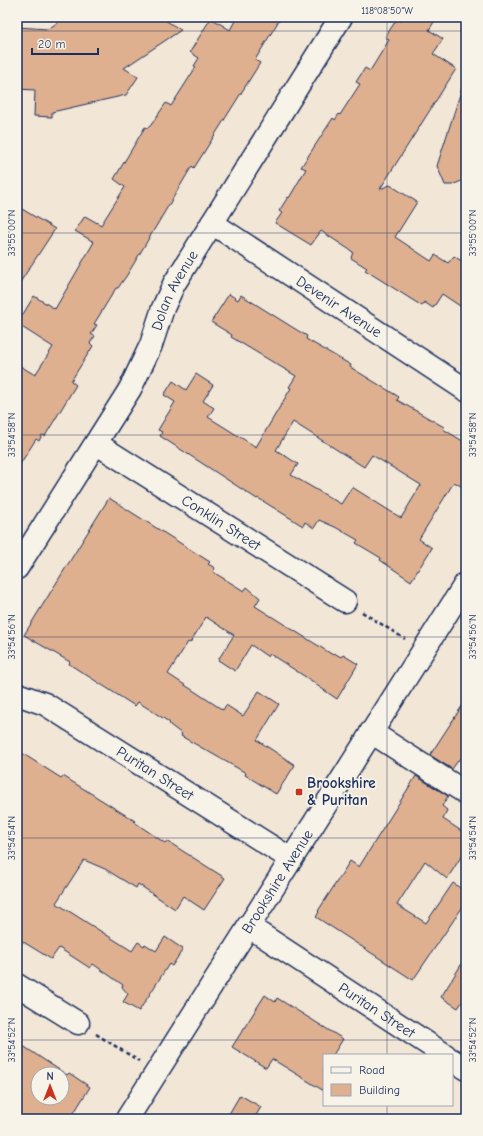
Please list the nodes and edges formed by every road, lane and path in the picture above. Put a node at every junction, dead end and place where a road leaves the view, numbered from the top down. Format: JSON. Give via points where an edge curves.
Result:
{"nodes":[{"id":1,"x":341,"y":17,"type":"edge"},
{"id":2,"x":212,"y":223,"type":"junction"},
{"id":3,"x":466,"y":390,"type":"edge"},
{"id":4,"x":97,"y":444,"type":"junction"},
{"id":5,"x":17,"y":568,"type":"edge"},
{"id":6,"x":466,"y":583,"type":"edge"},
{"id":7,"x":345,"y":601,"type":"joint"},
{"id":8,"x":423,"y":650,"type":"junction"},
{"id":9,"x":17,"y":694,"type":"edge"},
{"id":10,"x":372,"y":732,"type":"junction"},
{"id":11,"x":466,"y":793,"type":"edge"},
{"id":12,"x":291,"y":859,"type":"junction"},
{"id":13,"x":248,"y":926,"type":"junction"},
{"id":14,"x":17,"y":985,"type":"edge"},
{"id":15,"x":78,"y":1023,"type":"joint"},
{"id":16,"x":443,"y":1054,"type":"edge"},
{"id":17,"x":453,"y":1061,"type":"edge"},
{"id":18,"x":466,"y":1069,"type":"edge"},
{"id":19,"x":157,"y":1072,"type":"junction"},
{"id":20,"x":127,"y":1119,"type":"edge"}],
"edges":[{"from":1,"to":2,"type":"street","name":"Dolan Avenue"},
{"from":2,"to":3,"type":"street","name":"Devenir Avenue"},
{"from":2,"to":4,"type":"street","name":"Dolan Avenue","via":[[174,284],[139,373]]},
{"from":4,"to":5,"type":"street","name":"Dolan Avenue"},
{"from":4,"to":7,"type":"street","name":"Conklin Street"},
{"from":6,"to":8,"type":"street","name":"Brookshire Avenue"},
{"from":7,"to":8,"type":"path"},
{"from":8,"to":10,"type":"street","name":"Brookshire Avenue"},
{"from":9,"to":12,"type":"street","name":"Puritan Street","via":[[45,704]]},
{"from":10,"to":11,"type":"street"},
{"from":10,"to":12,"type":"street","name":"Brookshire Avenue"},
{"from":12,"to":13,"type":"street","name":"Brookshire Avenue"},
{"from":13,"to":16,"type":"street","name":"Puritan Street"},
{"from":13,"to":19,"type":"street","name":"Brookshire Avenue"},
{"from":14,"to":15,"type":"street"},
{"from":15,"to":19,"type":"path"},
{"from":17,"to":18,"type":"street"},
{"from":19,"to":20,"type":"street","name":"Brookshire Avenue"}]}
